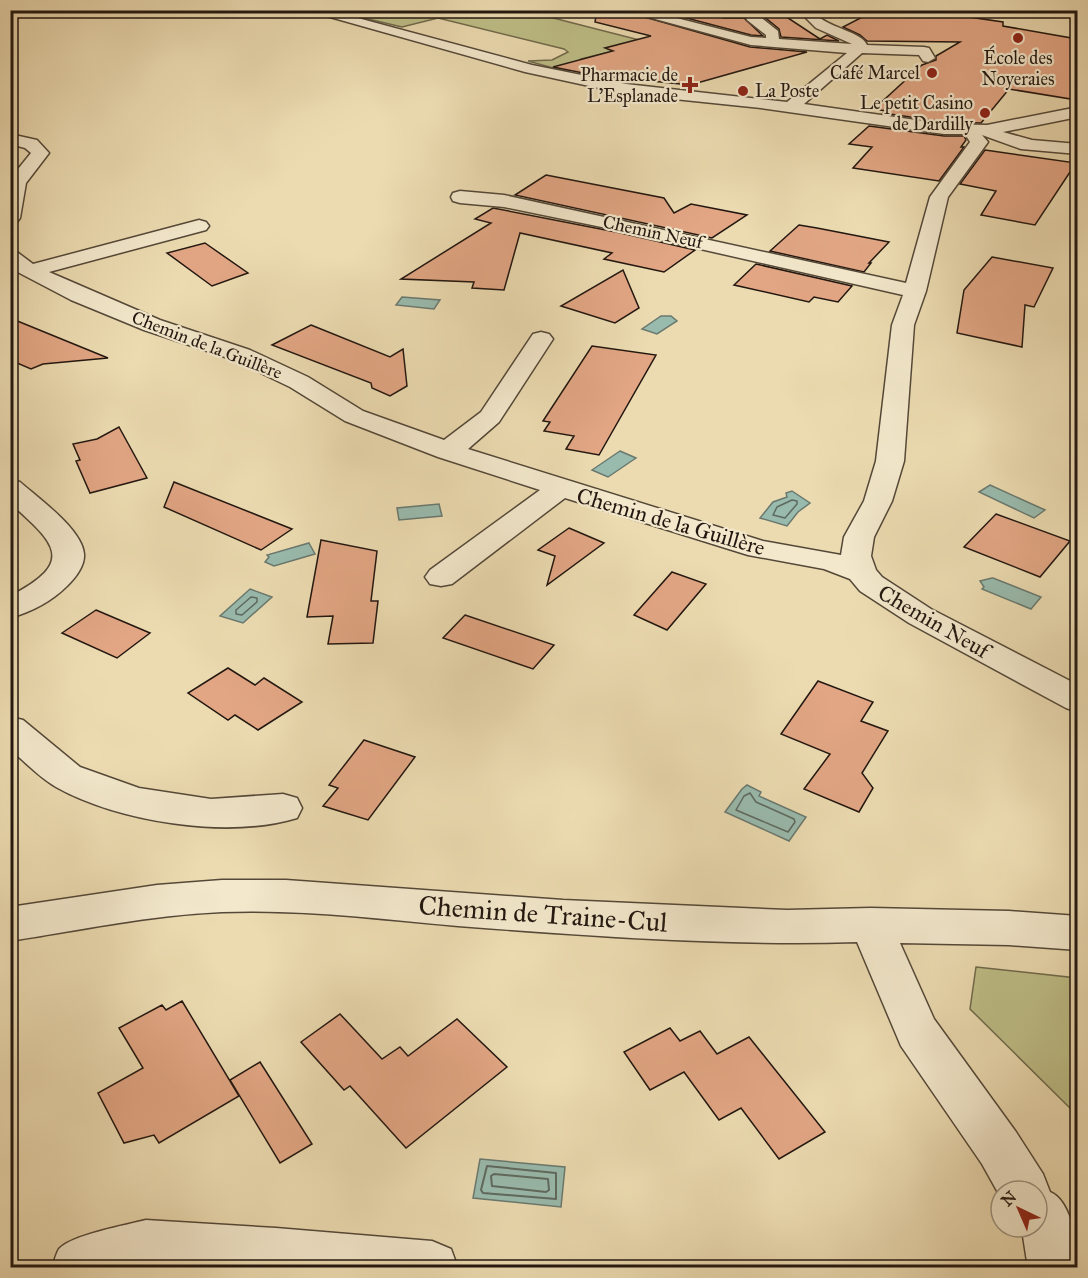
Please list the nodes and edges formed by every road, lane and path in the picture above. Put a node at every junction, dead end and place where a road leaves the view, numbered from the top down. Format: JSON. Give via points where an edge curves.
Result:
{"nodes":[{"id":1,"x":311,"y":10,"type":"edge"},
{"id":2,"x":628,"y":10,"type":"edge"},
{"id":3,"x":750,"y":10,"type":"edge"},
{"id":4,"x":813,"y":10,"type":"edge"},
{"id":5,"x":1062,"y":10,"type":"edge"},
{"id":6,"x":1077,"y":15,"type":"edge"},
{"id":7,"x":772,"y":43,"type":"junction"},
{"id":8,"x":859,"y":50,"type":"junction"},
{"id":9,"x":928,"y":58,"type":"dead end"},
{"id":10,"x":791,"y":107,"type":"junction"},
{"id":11,"x":1077,"y":112,"type":"edge"},
{"id":12,"x":986,"y":133,"type":"junction"},
{"id":13,"x":10,"y":139,"type":"edge"},
{"id":14,"x":1077,"y":149,"type":"edge"},
{"id":15,"x":956,"y":171,"type":"junction"},
{"id":16,"x":460,"y":197,"type":"dead end"},
{"id":17,"x":11,"y":217,"type":"edge"},
{"id":18,"x":199,"y":226,"type":"dead end"},
{"id":19,"x":20,"y":263,"type":"edge"},
{"id":20,"x":915,"y":291,"type":"junction"},
{"id":21,"x":541,"y":339,"type":"dead end"},
{"id":22,"x":448,"y":451,"type":"junction"},
{"id":23,"x":10,"y":488,"type":"edge"},
{"id":24,"x":561,"y":488,"type":"junction"},
{"id":25,"x":861,"y":572,"type":"junction"},
{"id":26,"x":441,"y":578,"type":"dead end"},
{"id":27,"x":10,"y":608,"type":"edge"},
{"id":28,"x":1077,"y":700,"type":"edge"},
{"id":29,"x":10,"y":729,"type":"edge"},
{"id":30,"x":283,"y":808,"type":"dead end"},
{"id":31,"x":10,"y":924,"type":"edge"},
{"id":32,"x":871,"y":925,"type":"junction"},
{"id":33,"x":1077,"y":933,"type":"edge"},
{"id":34,"x":1018,"y":1179,"type":"edge"},
{"id":35,"x":1049,"y":1238,"type":"edge"},
{"id":36,"x":78,"y":1268,"type":"edge"},
{"id":37,"x":432,"y":1268,"type":"edge"},
{"id":38,"x":1055,"y":1268,"type":"edge"}],
"edges":[{"from":1,"to":10,"type":"street","via":[[530,69],[619,88]]},
{"from":2,"to":7,"type":"street"},
{"from":3,"to":7,"type":"street","via":[[752,17],[773,34]]},
{"from":4,"to":8,"type":"street","via":[[812,16],[819,24],[852,38],[861,45]]},
{"from":5,"to":6,"type":"street"},
{"from":7,"to":8,"type":"street"},
{"from":8,"to":9,"type":"street","via":[[924,51]]},
{"from":8,"to":10,"type":"street"},
{"from":10,"to":12,"type":"street"},
{"from":11,"to":12,"type":"street"},
{"from":12,"to":14,"type":"street","via":[[1018,143]]},
{"from":12,"to":15,"type":"street","name":"Chemin Neuf"},
{"from":12,"to":15,"type":"street","name":"Chemin Neuf"},
{"from":13,"to":17,"type":"street","via":[[32,144],[40,153],[17,183]]},
{"from":15,"to":20,"type":"street","name":"Chemin Neuf","via":[[939,198]]},
{"from":16,"to":20,"type":"street","name":"Chemin Neuf","via":[[504,201],[621,225]]},
{"from":18,"to":19,"type":"street","name":"Chemin de la Guillère"},
{"from":19,"to":22,"type":"street","name":"Chemin de la Guillère","via":[[79,295],[152,325],[243,355],[299,382],[354,416]]},
{"from":20,"to":25,"type":"street","name":"Chemin Neuf","via":[[903,325],[890,461],[878,501],[859,537],[856,556]]},
{"from":21,"to":22,"type":"street","via":[[490,417]]},
{"from":22,"to":24,"type":"street","name":"Chemin de la Guillère"},
{"from":23,"to":27,"type":"street","via":[[62,538],[69,550],[63,572],[51,586]]},
{"from":24,"to":25,"type":"street","name":"Chemin de la Guillère","via":[[759,549],[830,561]]},
{"from":24,"to":26,"type":"street"},
{"from":25,"to":28,"type":"street","name":"Chemin Neuf","via":[[871,584],[920,616]]},
{"from":29,"to":30,"type":"street","via":[[69,777],[115,796],[156,807],[216,812]]},
{"from":31,"to":32,"type":"street","name":"Chemin de Traine-Cul","via":[[157,901],[286,896],[563,917],[787,927]]},
{"from":32,"to":33,"type":"street","name":"Chemin de Traine-Cul"},
{"from":32,"to":34,"type":"street","via":[[917,1032]]},
{"from":35,"to":38,"type":"street"},
{"from":36,"to":37,"type":"street","via":[[88,1261],[146,1246]]}]}
